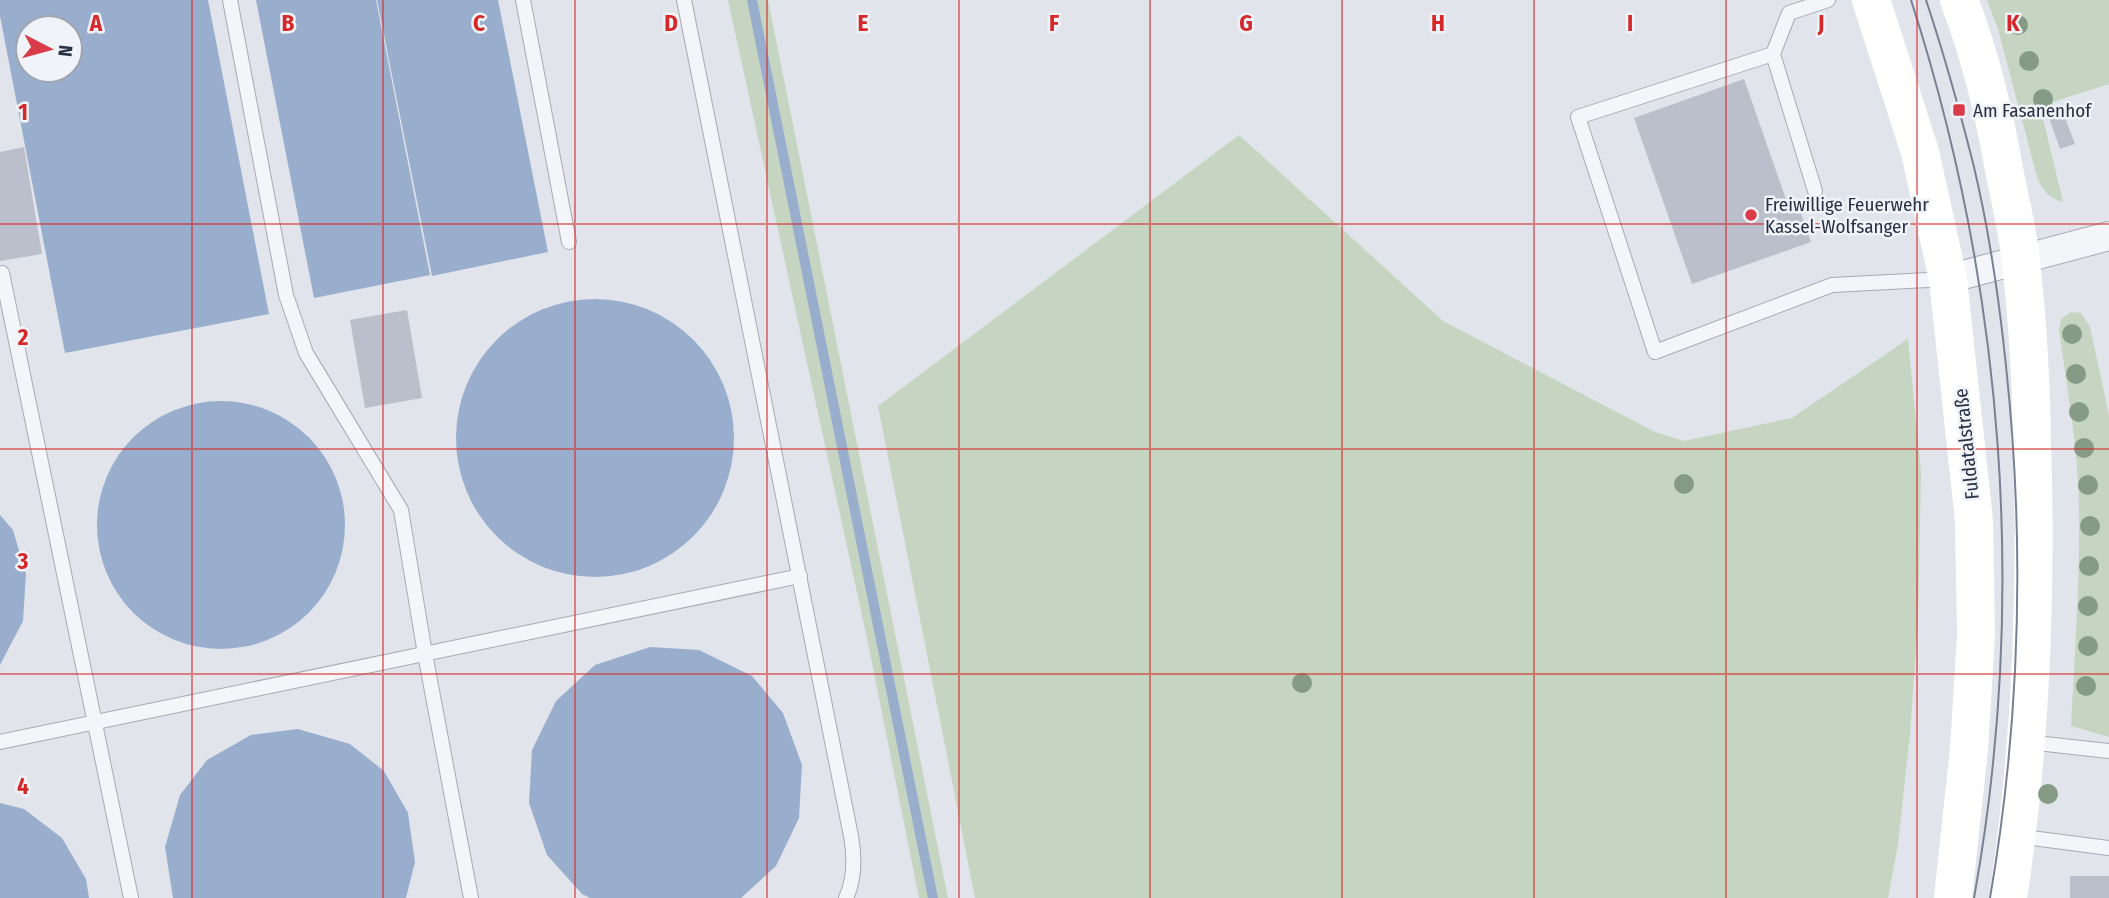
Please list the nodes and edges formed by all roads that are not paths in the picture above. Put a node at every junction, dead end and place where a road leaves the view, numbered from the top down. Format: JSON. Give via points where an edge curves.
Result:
{"nodes":[{"id":1,"x":230,"y":0,"type":"edge"},
{"id":2,"x":523,"y":0,"type":"edge"},
{"id":3,"x":684,"y":0,"type":"edge"},
{"id":4,"x":1828,"y":0,"type":"edge"},
{"id":5,"x":1871,"y":0,"type":"edge"},
{"id":6,"x":1959,"y":0,"type":"edge"},
{"id":7,"x":1773,"y":54,"type":"junction"},
{"id":8,"x":1815,"y":191,"type":"dead end"},
{"id":9,"x":2108,"y":241,"type":"edge"},
{"id":10,"x":569,"y":242,"type":"dead end"},
{"id":11,"x":2021,"y":260,"type":"junction"},
{"id":12,"x":2,"y":273,"type":"dead end"},
{"id":13,"x":1948,"y":279,"type":"junction"},
{"id":14,"x":800,"y":576,"type":"junction"},
{"id":15,"x":425,"y":654,"type":"junction"},
{"id":16,"x":94,"y":723,"type":"junction"},
{"id":17,"x":0,"y":742,"type":"edge"},
{"id":18,"x":2027,"y":742,"type":"junction"},
{"id":19,"x":2109,"y":751,"type":"edge"},
{"id":20,"x":2018,"y":836,"type":"junction"},
{"id":21,"x":2109,"y":848,"type":"edge"},
{"id":22,"x":131,"y":898,"type":"edge"},
{"id":23,"x":471,"y":898,"type":"edge"},
{"id":24,"x":846,"y":898,"type":"edge"},
{"id":25,"x":1952,"y":898,"type":"edge"},
{"id":26,"x":2008,"y":898,"type":"edge"}],
"edges":[{"from":1,"to":15,"type":"lane","via":[[286,295],[306,353],[401,510]]},
{"from":2,"to":10,"type":"lane"},
{"from":3,"to":14,"type":"lane"},
{"from":4,"to":7,"type":"lane","via":[[1789,13]]},
{"from":5,"to":13,"type":"main road","name":"Fuldatalstraße","via":[[1920,152]]},
{"from":6,"to":11,"type":"main road","via":[[1997,129]]},
{"from":7,"to":8,"type":"lane"},
{"from":7,"to":13,"type":"lane","via":[[1577,117],[1655,352],[1832,285]]},
{"from":9,"to":11,"type":"street"},
{"from":11,"to":13,"type":"street"},
{"from":11,"to":18,"type":"main road","via":[[2030,354],[2034,485]]},
{"from":12,"to":16,"type":"lane"},
{"from":13,"to":25,"type":"main road","name":"Fuldatalstraße","via":[[1974,521],[1976,635]]},
{"from":14,"to":15,"type":"lane"},
{"from":14,"to":24,"type":"lane","via":[[855,857]]},
{"from":15,"to":16,"type":"lane"},
{"from":15,"to":23,"type":"lane"},
{"from":16,"to":17,"type":"lane"},
{"from":16,"to":22,"type":"lane"},
{"from":18,"to":19,"type":"lane"},
{"from":18,"to":20,"type":"main road"},
{"from":20,"to":21,"type":"lane"},
{"from":20,"to":26,"type":"main road"}]}
